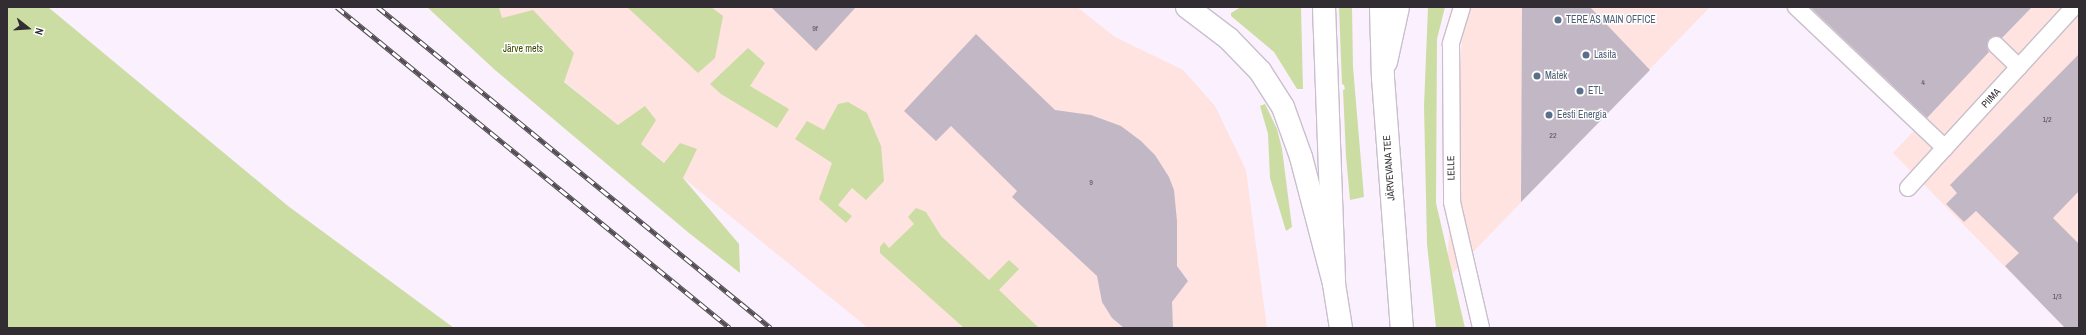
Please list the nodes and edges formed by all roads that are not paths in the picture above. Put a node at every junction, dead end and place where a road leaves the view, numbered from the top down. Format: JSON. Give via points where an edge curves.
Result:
{"nodes":[{"id":1,"x":1187,"y":7,"type":"edge"},
{"id":2,"x":1324,"y":7,"type":"edge"},
{"id":3,"x":1381,"y":7,"type":"edge"},
{"id":4,"x":1398,"y":7,"type":"edge"},
{"id":5,"x":1462,"y":7,"type":"edge"},
{"id":6,"x":1796,"y":7,"type":"edge"},
{"id":7,"x":2074,"y":7,"type":"edge"},
{"id":8,"x":1996,"y":45,"type":"dead end"},
{"id":9,"x":2019,"y":68,"type":"junction"},
{"id":10,"x":1383,"y":78,"type":"junction"},
{"id":11,"x":1945,"y":148,"type":"junction"},
{"id":12,"x":1908,"y":188,"type":"dead end"},
{"id":13,"x":1334,"y":284,"type":"junction"},
{"id":14,"x":1340,"y":328,"type":"edge"},
{"id":15,"x":1402,"y":328,"type":"edge"},
{"id":16,"x":1481,"y":328,"type":"edge"}],
"edges":[{"from":1,"to":13,"type":"main road","via":[[1229,39],[1260,71],[1284,107],[1301,157]]},
{"from":2,"to":13,"type":"main road"},
{"from":3,"to":10,"type":"main road","name":"JÄRVEVANA TEE"},
{"from":4,"to":10,"type":"main road"},
{"from":5,"to":16,"type":"lane","name":"LELLE","via":[[1451,44],[1452,202]]},
{"from":6,"to":11,"type":"lane"},
{"from":7,"to":9,"type":"lane","name":"PIIMA"},
{"from":8,"to":9,"type":"lane"},
{"from":9,"to":11,"type":"lane","name":"PIIMA"},
{"from":10,"to":15,"type":"main road","name":"JÄRVEVANA TEE"},
{"from":11,"to":12,"type":"lane","name":"PIIMA"},
{"from":13,"to":14,"type":"main road"}]}
